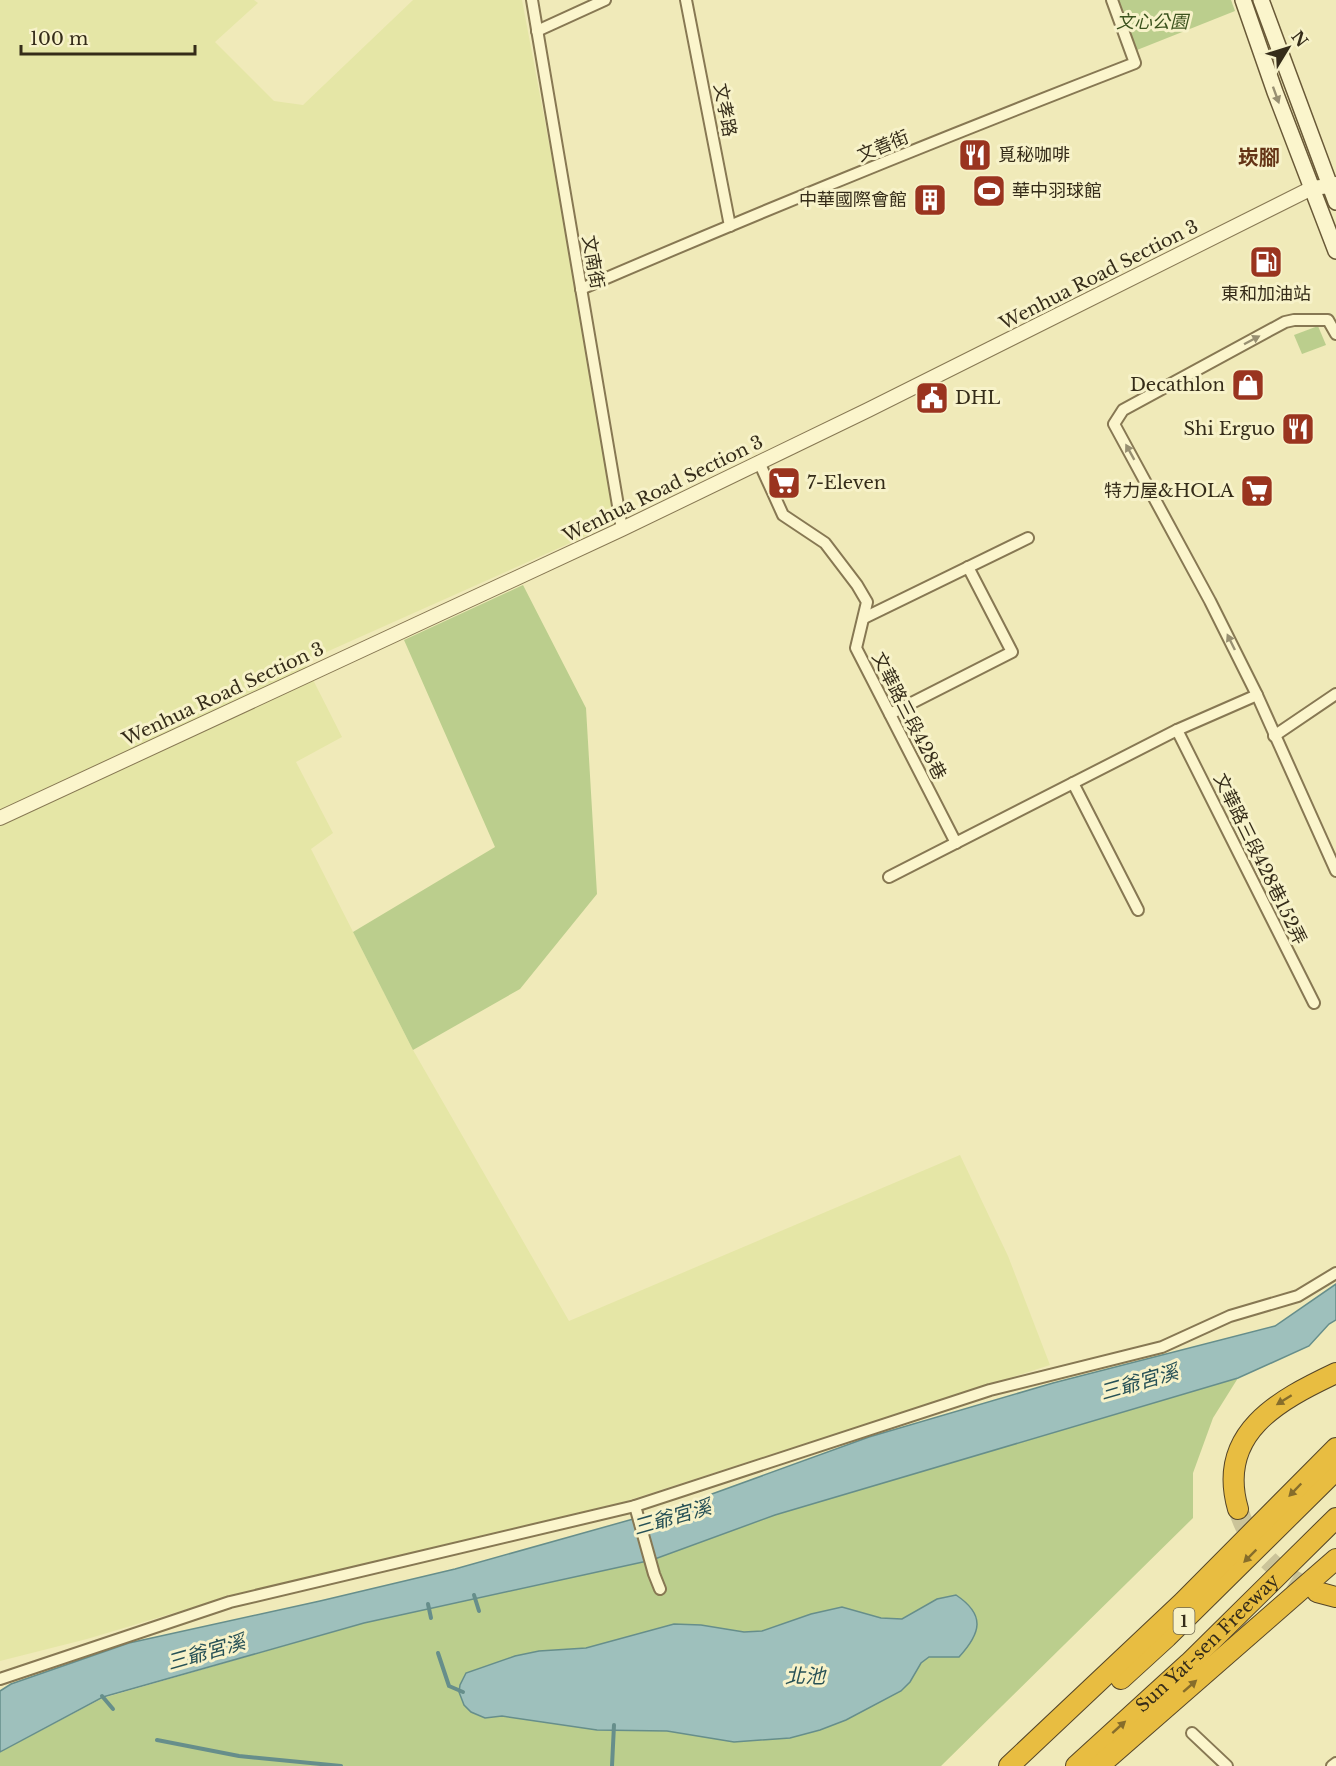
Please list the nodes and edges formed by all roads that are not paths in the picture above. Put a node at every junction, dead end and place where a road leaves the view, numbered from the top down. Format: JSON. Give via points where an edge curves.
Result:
{"nodes":[{"id":1,"x":532,"y":0,"type":"edge"},
{"id":2,"x":605,"y":0,"type":"edge"},
{"id":3,"x":686,"y":0,"type":"edge"},
{"id":4,"x":1112,"y":0,"type":"edge"},
{"id":5,"x":1243,"y":0,"type":"edge"},
{"id":6,"x":1261,"y":0,"type":"edge"},
{"id":7,"x":537,"y":31,"type":"junction"},
{"id":8,"x":1333,"y":185,"type":"edge"},
{"id":9,"x":1312,"y":188,"type":"junction"},
{"id":10,"x":1336,"y":202,"type":"edge"},
{"id":11,"x":730,"y":226,"type":"junction"},
{"id":12,"x":1336,"y":251,"type":"edge"},
{"id":13,"x":581,"y":289,"type":"junction"},
{"id":14,"x":1336,"y":334,"type":"edge"},
{"id":15,"x":759,"y":462,"type":"junction"},
{"id":16,"x":622,"y":529,"type":"junction"},
{"id":17,"x":1028,"y":538,"type":"dead end"},
{"id":18,"x":968,"y":567,"type":"junction"},
{"id":19,"x":864,"y":618,"type":"junction"},
{"id":20,"x":1336,"y":694,"type":"edge"},
{"id":21,"x":1257,"y":695,"type":"junction"},
{"id":22,"x":890,"y":714,"type":"junction"},
{"id":23,"x":1178,"y":730,"type":"junction"},
{"id":24,"x":1274,"y":736,"type":"junction"},
{"id":25,"x":1073,"y":783,"type":"junction"},
{"id":26,"x":0,"y":818,"type":"edge"},
{"id":27,"x":956,"y":843,"type":"junction"},
{"id":28,"x":1336,"y":871,"type":"edge"},
{"id":29,"x":889,"y":877,"type":"dead end"},
{"id":30,"x":1138,"y":910,"type":"dead end"},
{"id":31,"x":1314,"y":1003,"type":"dead end"},
{"id":32,"x":1336,"y":1273,"type":"edge"},
{"id":33,"x":1336,"y":1373,"type":"edge"},
{"id":34,"x":1336,"y":1448,"type":"edge"},
{"id":35,"x":1336,"y":1470,"type":"edge"},
{"id":36,"x":1238,"y":1509,"type":"tunnel mouth"},
{"id":37,"x":636,"y":1510,"type":"junction"},
{"id":38,"x":1336,"y":1518,"type":"edge"},
{"id":39,"x":1336,"y":1559,"type":"edge"},
{"id":40,"x":660,"y":1589,"type":"dead end"},
{"id":41,"x":1317,"y":1592,"type":"tunnel mouth"},
{"id":42,"x":1336,"y":1597,"type":"edge"},
{"id":43,"x":0,"y":1679,"type":"edge"},
{"id":44,"x":1192,"y":1733,"type":"dead end"},
{"id":45,"x":1336,"y":1763,"type":"edge"},
{"id":46,"x":1009,"y":1766,"type":"edge"},
{"id":47,"x":1025,"y":1766,"type":"edge"},
{"id":48,"x":1076,"y":1766,"type":"edge"},
{"id":49,"x":1099,"y":1766,"type":"edge"},
{"id":50,"x":1227,"y":1766,"type":"edge"},
{"id":51,"x":1332,"y":1766,"type":"edge"}],
"edges":[{"from":1,"to":7,"type":"street","name":"文南街"},
{"from":2,"to":7,"type":"street"},
{"from":3,"to":11,"type":"street","name":"文孝路"},
{"from":4,"to":11,"type":"street","name":"文善街","via":[[1135,63]]},
{"from":5,"to":9,"type":"main road","one_way":true},
{"from":6,"to":8,"type":"main road"},
{"from":7,"to":13,"type":"street","name":"文南街"},
{"from":8,"to":9,"type":"street","name":"Wenhua Road Section 3"},
{"from":8,"to":10,"type":"main road"},
{"from":9,"to":12,"type":"main road"},
{"from":9,"to":15,"type":"street","name":"Wenhua Road Section 3"},
{"from":11,"to":13,"type":"street","name":"文善街"},
{"from":13,"to":16,"type":"street","name":"文南街"},
{"from":21,"to":14,"type":"street","one_way":true,"via":[[1114,424],[1123,410],[1285,322],[1328,320]]},
{"from":15,"to":16,"type":"street","name":"Wenhua Road Section 3"},
{"from":15,"to":19,"type":"street","name":"文華路三段428巷","via":[[783,514],[825,543],[857,585],[867,602]]},
{"from":16,"to":26,"type":"street","name":"Wenhua Road Section 3"},
{"from":17,"to":18,"type":"street"},
{"from":18,"to":19,"type":"street"},
{"from":18,"to":22,"type":"street","via":[[1011,652]]},
{"from":19,"to":22,"type":"street","name":"文華路三段428巷","via":[[856,648]]},
{"from":20,"to":24,"type":"street"},
{"from":21,"to":23,"type":"street"},
{"from":21,"to":24,"type":"street"},
{"from":22,"to":27,"type":"street","name":"文華路三段428巷"},
{"from":23,"to":25,"type":"street"},
{"from":23,"to":31,"type":"street","name":"文華路三段428巷152弄"},
{"from":24,"to":28,"type":"street"},
{"from":25,"to":27,"type":"street"},
{"from":25,"to":30,"type":"street"},
{"from":27,"to":29,"type":"street"},
{"from":32,"to":37,"type":"street","via":[[1298,1296],[1230,1316],[1162,1347],[990,1390]]},
{"from":33,"to":36,"type":"highway","one_way":true,"via":[[1287,1399],[1253,1426],[1236,1465],[1234,1491]]},
{"from":34,"to":46,"type":"highway","one_way":true,"via":[[1183,1602]]},
{"from":35,"to":47,"type":"highway","name":"Sun Yat-sen Freeway","number":"1","one_way":true,"via":[[1167,1637]]},
{"from":37,"to":40,"type":"street"},
{"from":37,"to":43,"type":"street","via":[[230,1602]]},
{"from":48,"to":38,"type":"highway","name":"Sun Yat-sen Freeway","number":"1","one_way":true,"via":[[1189,1663]]},
{"from":49,"to":39,"type":"highway","one_way":true},
{"from":41,"to":42,"type":"highway"},
{"from":44,"to":50,"type":"street"},
{"from":45,"to":51,"type":"street"}]}
